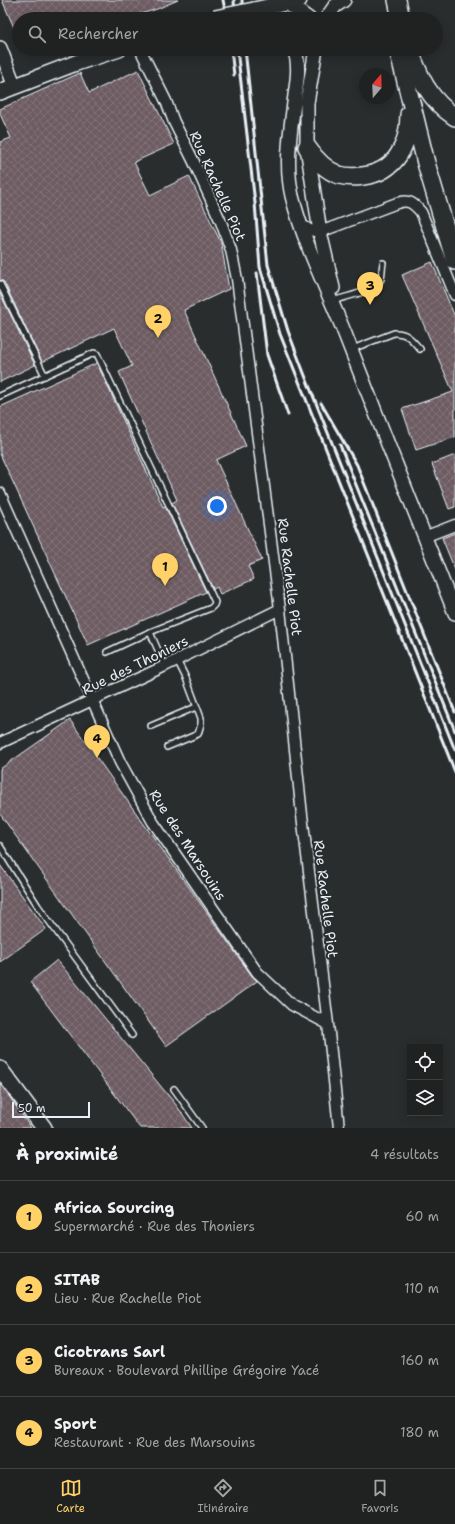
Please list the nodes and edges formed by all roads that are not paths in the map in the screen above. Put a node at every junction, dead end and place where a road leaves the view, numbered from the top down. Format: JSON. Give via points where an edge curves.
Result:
{"nodes":[{"id":1,"x":344,"y":0,"type":"edge"},
{"id":2,"x":293,"y":1,"type":"edge"},
{"id":3,"x":254,"y":10,"type":"junction"},
{"id":4,"x":245,"y":12,"type":"edge"},
{"id":5,"x":257,"y":12,"type":"edge"},
{"id":6,"x":302,"y":12,"type":"edge"},
{"id":7,"x":331,"y":12,"type":"edge"},
{"id":8,"x":0,"y":48,"type":"edge"},
{"id":9,"x":98,"y":56,"type":"edge"},
{"id":10,"x":144,"y":56,"type":"edge"},
{"id":11,"x":297,"y":56,"type":"edge"},
{"id":12,"x":315,"y":56,"type":"edge"},
{"id":13,"x":400,"y":56,"type":"edge"},
{"id":14,"x":411,"y":56,"type":"edge"},
{"id":15,"x":412,"y":56,"type":"edge"},
{"id":16,"x":15,"y":87,"type":"junction"},
{"id":17,"x":0,"y":92,"type":"edge"},
{"id":18,"x":409,"y":96,"type":"junction"},
{"id":19,"x":455,"y":117,"type":"edge"},
{"id":20,"x":307,"y":147,"type":"junction"},
{"id":21,"x":300,"y":224,"type":"junction"},
{"id":22,"x":455,"y":224,"type":"edge"},
{"id":23,"x":320,"y":232,"type":"junction"},
{"id":24,"x":455,"y":261,"type":"edge"},
{"id":25,"x":383,"y":263,"type":"dead end"},
{"id":26,"x":0,"y":284,"type":"edge"},
{"id":27,"x":455,"y":295,"type":"edge"},
{"id":28,"x":336,"y":300,"type":"junction"},
{"id":29,"x":342,"y":325,"type":"junction"},
{"id":30,"x":351,"y":350,"type":"junction"},
{"id":31,"x":420,"y":350,"type":"dead end"},
{"id":32,"x":45,"y":376,"type":"junction"},
{"id":33,"x":0,"y":396,"type":"edge"},
{"id":34,"x":0,"y":493,"type":"edge"},
{"id":35,"x":455,"y":525,"type":"edge"},
{"id":36,"x":424,"y":537,"type":"junction"},
{"id":37,"x":280,"y":609,"type":"junction"},
{"id":38,"x":455,"y":613,"type":"edge"},
{"id":39,"x":150,"y":632,"type":"junction"},
{"id":40,"x":107,"y":652,"type":"dead end"},
{"id":41,"x":177,"y":660,"type":"junction"},
{"id":42,"x":165,"y":666,"type":"junction"},
{"id":43,"x":92,"y":701,"type":"junction"},
{"id":44,"x":196,"y":707,"type":"junction"},
{"id":45,"x":151,"y":726,"type":"dead end"},
{"id":46,"x":0,"y":743,"type":"edge"},
{"id":47,"x":167,"y":747,"type":"dead end"},
{"id":48,"x":0,"y":846,"type":"edge"},
{"id":49,"x":328,"y":1024,"type":"junction"},
{"id":50,"x":132,"y":1035,"type":"dead end"},
{"id":51,"x":0,"y":1069,"type":"edge"},
{"id":52,"x":174,"y":1089,"type":"dead end"},
{"id":53,"x":44,"y":1128,"type":"edge"},
{"id":54,"x":202,"y":1128,"type":"edge"},
{"id":55,"x":339,"y":1128,"type":"edge"}],
"edges":[{"from":1,"to":7,"type":"street"},
{"from":2,"to":3,"type":"main road"},
{"from":2,"to":6,"type":"street"},
{"from":3,"to":4,"type":"main road","bridge":true},
{"from":3,"to":5,"type":"street"},
{"from":8,"to":16,"type":"street"},
{"from":9,"to":16,"type":"main road"},
{"from":10,"to":37,"type":"street","name":"Rue Rachelle Piot","via":[[202,178],[231,250]]},
{"from":11,"to":21,"type":"street","via":[[288,166]]},
{"from":12,"to":20,"type":"street","via":[[307,103]]},
{"from":13,"to":18,"type":"main road"},
{"from":14,"to":22,"type":"main road"},
{"from":15,"to":19,"type":"main road","via":[[430,94]]},
{"from":16,"to":17,"type":"main road"},
{"from":18,"to":20,"type":"main road","via":[[409,129],[405,143],[389,167],[375,175],[339,175],[326,168]]},
{"from":18,"to":24,"type":"main road"},
{"from":20,"to":23,"type":"street"},
{"from":21,"to":23,"type":"street"},
{"from":21,"to":29,"type":"street"},
{"from":23,"to":27,"type":"street","via":[[402,202],[413,203],[421,212]]},
{"from":23,"to":28,"type":"street"},
{"from":25,"to":28,"type":"lane","via":[[381,280],[369,290]]},
{"from":26,"to":32,"type":"lane"},
{"from":28,"to":29,"type":"street"},
{"from":29,"to":30,"type":"street"},
{"from":30,"to":31,"type":"lane","via":[[394,333],[408,335]]},
{"from":30,"to":36,"type":"street"},
{"from":32,"to":33,"type":"lane"},
{"from":32,"to":39,"type":"lane","via":[[94,353],[97,354],[215,602],[211,608]]},
{"from":34,"to":43,"type":"street","name":"Rue des Marsouins"},
{"from":35,"to":36,"type":"street"},
{"from":36,"to":38,"type":"street"},
{"from":37,"to":41,"type":"street","name":"Rue des Thoniers"},
{"from":37,"to":49,"type":"street","name":"Rue Rachelle Piot"},
{"from":39,"to":40,"type":"lane"},
{"from":39,"to":42,"type":"lane"},
{"from":41,"to":42,"type":"street","name":"Rue des Thoniers"},
{"from":41,"to":44,"type":"lane"},
{"from":42,"to":43,"type":"street","name":"Rue des Thoniers"},
{"from":43,"to":46,"type":"street","name":"Rue des Thoniers"},
{"from":43,"to":49,"type":"street","name":"Rue des Marsouins","via":[[120,762],[153,822],[257,972],[292,1005]]},
{"from":44,"to":45,"type":"lane"},
{"from":44,"to":47,"type":"lane","via":[[201,718],[198,734]]},
{"from":48,"to":50,"type":"lane","via":[[38,906]]},
{"from":49,"to":55,"type":"street","name":"Rue Rachelle Piot"},
{"from":51,"to":53,"type":"main road"},
{"from":52,"to":54,"type":"lane"}]}
